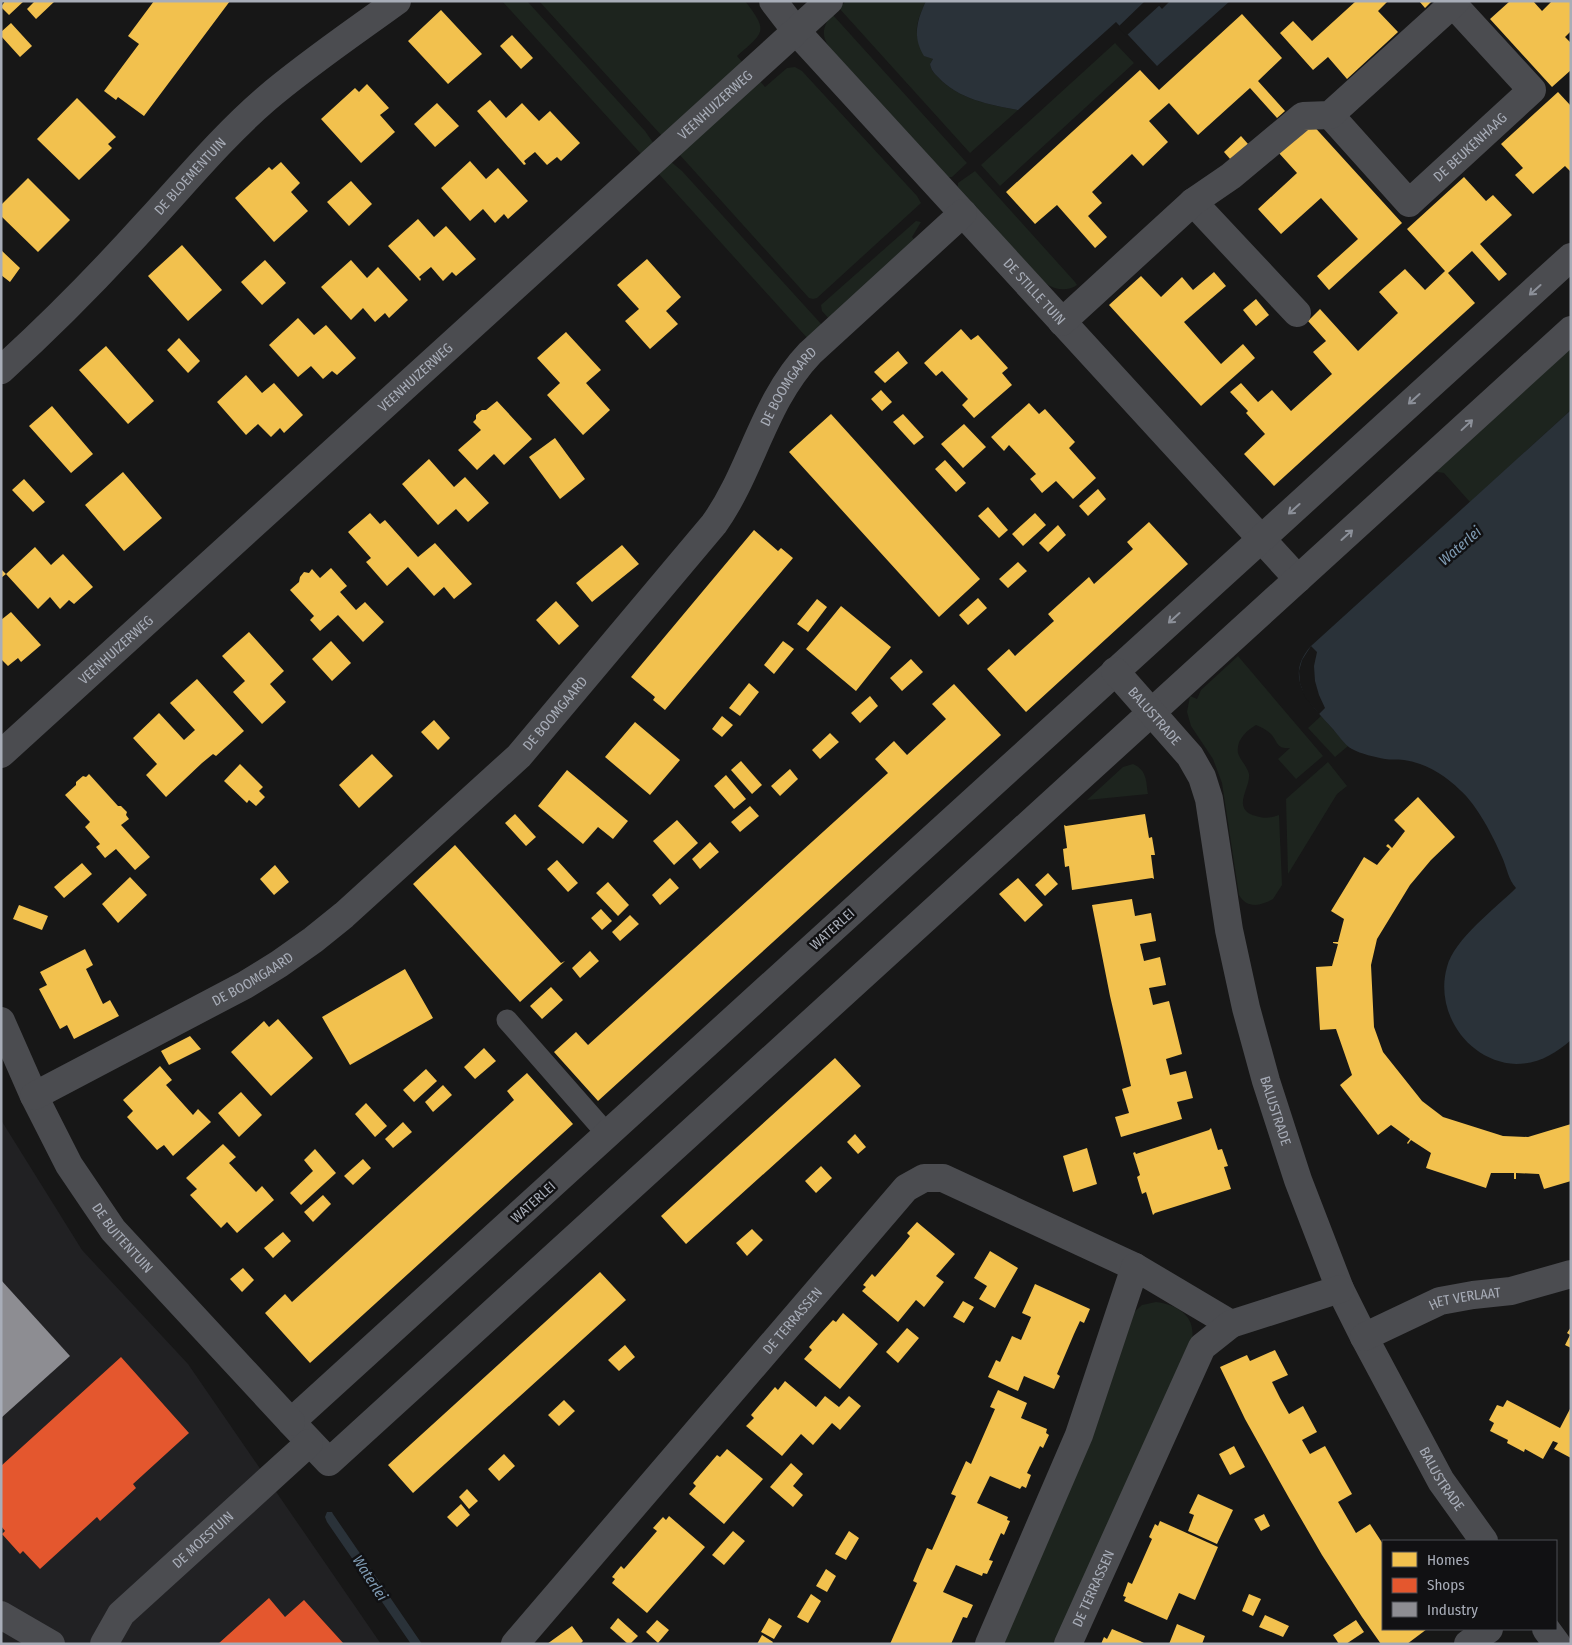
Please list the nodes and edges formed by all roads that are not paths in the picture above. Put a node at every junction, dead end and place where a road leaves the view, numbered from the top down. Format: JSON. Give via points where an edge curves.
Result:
{"nodes":[{"id":1,"x":397,"y":1,"type":"edge"},
{"id":2,"x":773,"y":1,"type":"edge"},
{"id":3,"x":829,"y":1,"type":"edge"},
{"id":4,"x":1454,"y":3,"type":"edge"},
{"id":5,"x":796,"y":31,"type":"junction"},
{"id":6,"x":1330,"y":115,"type":"junction"},
{"id":7,"x":1194,"y":202,"type":"junction"},
{"id":8,"x":963,"y":213,"type":"junction"},
{"id":9,"x":1571,"y":257,"type":"edge"},
{"id":10,"x":1297,"y":313,"type":"dead end"},
{"id":11,"x":1062,"y":322,"type":"junction"},
{"id":12,"x":1571,"y":330,"type":"edge"},
{"id":13,"x":1,"y":370,"type":"edge"},
{"id":14,"x":1260,"y":539,"type":"junction"},
{"id":15,"x":1298,"y":579,"type":"junction"},
{"id":16,"x":1115,"y":671,"type":"junction"},
{"id":17,"x":1152,"y":712,"type":"junction"},
{"id":18,"x":1,"y":754,"type":"edge"},
{"id":19,"x":1,"y":1020,"type":"edge"},
{"id":20,"x":507,"y":1020,"type":"dead end"},
{"id":21,"x":34,"y":1096,"type":"junction"},
{"id":22,"x":607,"y":1134,"type":"junction"},
{"id":23,"x":1136,"y":1267,"type":"junction"},
{"id":24,"x":1571,"y":1274,"type":"edge"},
{"id":25,"x":1340,"y":1289,"type":"junction"},
{"id":26,"x":1231,"y":1324,"type":"junction"},
{"id":27,"x":1364,"y":1337,"type":"junction"},
{"id":28,"x":291,"y":1422,"type":"junction"},
{"id":29,"x":309,"y":1442,"type":"junction"},
{"id":30,"x":1483,"y":1540,"type":"edge"},
{"id":31,"x":1,"y":1615,"type":"edge"},
{"id":32,"x":1488,"y":1630,"type":"edge"},
{"id":33,"x":1547,"y":1630,"type":"edge"},
{"id":34,"x":51,"y":1644,"type":"edge"},
{"id":35,"x":104,"y":1644,"type":"edge"},
{"id":36,"x":515,"y":1644,"type":"edge"},
{"id":37,"x":989,"y":1644,"type":"edge"},
{"id":38,"x":1068,"y":1644,"type":"edge"},
{"id":39,"x":1468,"y":1644,"type":"edge"},
{"id":40,"x":1557,"y":1644,"type":"edge"}],
"edges":[{"from":1,"to":13,"type":"street","name":"DE BLOEMENTUIN","via":[[266,99],[216,148],[93,282]]},
{"from":2,"to":5,"type":"street","name":"DE STILLE TUIN"},
{"from":3,"to":5,"type":"street","name":"VEENHUIZERWEG"},
{"from":4,"to":6,"type":"street","name":"DE BEUKENHAAG"},
{"from":4,"to":6,"type":"street","name":"DE BEUKENHAAG","via":[[1532,90],[1409,203]]},
{"from":5,"to":8,"type":"street","name":"DE STILLE TUIN"},
{"from":5,"to":18,"type":"street","name":"VEENHUIZERWEG"},
{"from":6,"to":7,"type":"street","via":[[1303,116],[1231,176]]},
{"from":7,"to":10,"type":"street"},
{"from":7,"to":11,"type":"street"},
{"from":8,"to":11,"type":"street","name":"DE STILLE TUIN"},
{"from":8,"to":21,"type":"street","name":"DE BOOMGAARD","via":[[794,371],[775,402],[720,516],[519,756],[307,945],[245,985]]},
{"from":9,"to":14,"type":"street","name":"WATERLEI","one_way":true},
{"from":11,"to":14,"type":"street","name":"DE STILLE TUIN"},
{"from":15,"to":12,"type":"street","one_way":true},
{"from":14,"to":15,"type":"street","name":"DE STILLE TUIN"},
{"from":14,"to":16,"type":"street","name":"WATERLEI","one_way":true},
{"from":15,"to":17,"type":"street"},
{"from":16,"to":17,"type":"street","name":"BALUSTRADE"},
{"from":16,"to":22,"type":"street","name":"WATERLEI"},
{"from":17,"to":25,"type":"street","name":"BALUSTRADE","via":[[1190,756],[1207,788],[1229,930],[1255,1042],[1298,1180]]},
{"from":17,"to":29,"type":"street","via":[[329,1462]]},
{"from":19,"to":21,"type":"street","name":"DE BUITENTUIN"},
{"from":20,"to":22,"type":"street"},
{"from":21,"to":28,"type":"street","name":"DE BUITENTUIN","via":[[68,1164],[113,1230]]},
{"from":22,"to":28,"type":"street","name":"WATERLEI"},
{"from":23,"to":26,"type":"street","name":"DE TERRASSEN"},
{"from":23,"to":36,"type":"street","name":"DE TERRASSEN","via":[[943,1178],[924,1178],[906,1188]]},
{"from":23,"to":37,"type":"street","via":[[1079,1435]]},
{"from":24,"to":27,"type":"street","name":"HET VERLAAT","via":[[1511,1291],[1440,1301]]},
{"from":25,"to":26,"type":"street","name":"DE TERRASSEN"},
{"from":25,"to":27,"type":"street","name":"BALUSTRADE"},
{"from":26,"to":38,"type":"street","name":"DE TERRASSEN","via":[[1202,1347]]},
{"from":27,"to":30,"type":"street","name":"BALUSTRADE","via":[[1441,1481]]},
{"from":28,"to":29,"type":"street"},
{"from":29,"to":35,"type":"street","name":"DE MOESTUIN","via":[[121,1614]]},
{"from":31,"to":34,"type":"street"},
{"from":32,"to":39,"type":"street"},
{"from":33,"to":40,"type":"street"}]}
